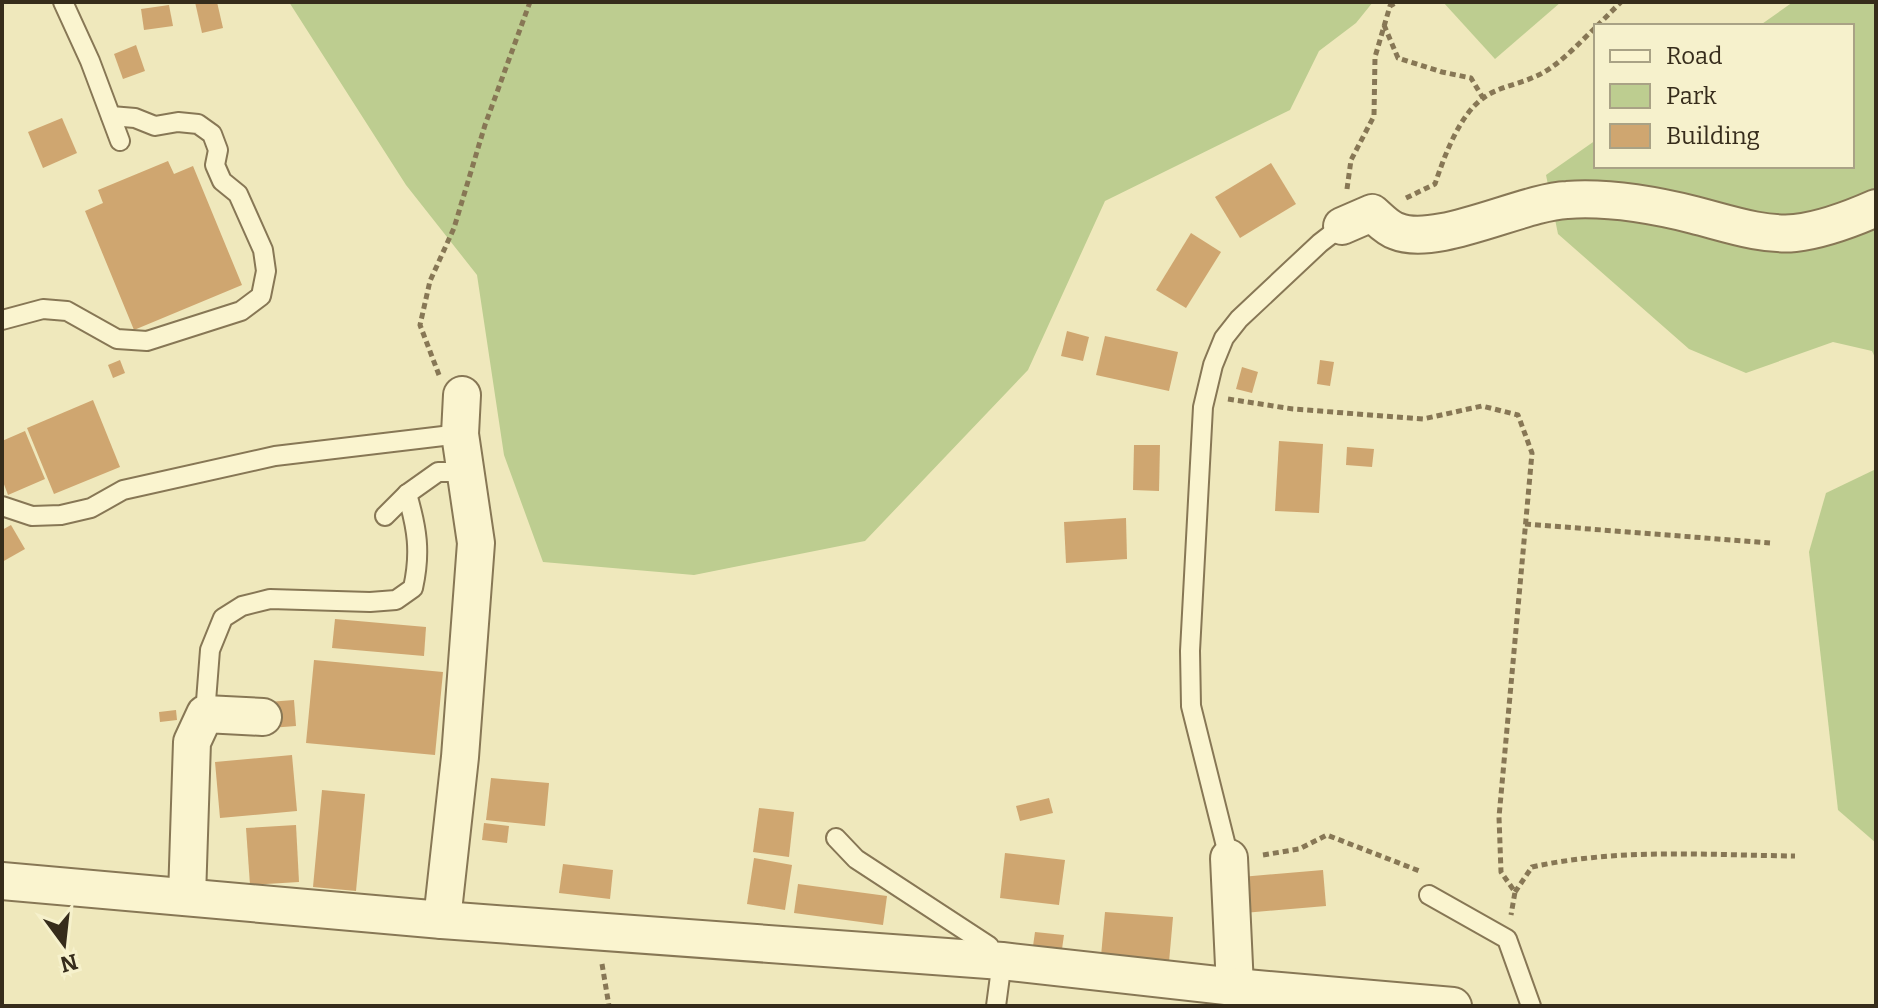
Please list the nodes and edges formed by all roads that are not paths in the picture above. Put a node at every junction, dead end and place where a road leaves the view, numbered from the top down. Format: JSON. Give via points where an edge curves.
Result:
{"nodes":[{"id":1,"x":63,"y":2,"type":"edge"},
{"id":2,"x":111,"y":116,"type":"junction"},
{"id":3,"x":120,"y":141,"type":"dead end"},
{"id":4,"x":1876,"y":208,"type":"edge"},
{"id":5,"x":1357,"y":219,"type":"joint"},
{"id":6,"x":2,"y":320,"type":"edge"},
{"id":7,"x":462,"y":395,"type":"road end"},
{"id":8,"x":460,"y":434,"type":"junction"},
{"id":9,"x":464,"y":472,"type":"junction"},
{"id":10,"x":407,"y":494,"type":"junction"},
{"id":11,"x":2,"y":506,"type":"edge"},
{"id":12,"x":385,"y":516,"type":"dead end"},
{"id":13,"x":205,"y":714,"type":"junction"},
{"id":14,"x":263,"y":717,"type":"dead end"},
{"id":15,"x":836,"y":838,"type":"dead end"},
{"id":16,"x":1229,"y":858,"type":"joint"},
{"id":17,"x":2,"y":881,"type":"edge"},
{"id":18,"x":1429,"y":895,"type":"road end"},
{"id":19,"x":187,"y":897,"type":"junction"},
{"id":20,"x":442,"y":920,"type":"junction"},
{"id":21,"x":998,"y":960,"type":"junction"},
{"id":22,"x":1235,"y":987,"type":"junction"},
{"id":23,"x":996,"y":1006,"type":"edge"},
{"id":24,"x":1453,"y":1006,"type":"edge"},
{"id":25,"x":1531,"y":1006,"type":"edge"}],
"edges":[{"from":1,"to":2,"type":"lane"},
{"from":2,"to":3,"type":"lane"},
{"from":2,"to":6,"type":"lane","via":[[155,126],[198,124],[212,134],[222,181],[238,194],[263,250],[261,296],[241,311],[147,341],[117,339],[67,311],[43,309]]},
{"from":4,"to":5,"type":"street","via":[[1793,233],[1620,202],[1566,199],[1415,235]]},
{"from":5,"to":16,"type":"lane","via":[[1320,243],[1239,319],[1224,338],[1205,396],[1191,706]]},
{"from":7,"to":8,"type":"street"},
{"from":8,"to":9,"type":"street"},
{"from":8,"to":11,"type":"lane","via":[[275,456],[123,490],[91,508],[61,515],[32,516]]},
{"from":9,"to":10,"type":"lane","via":[[438,472]]},
{"from":9,"to":20,"type":"street","via":[[476,543]]},
{"from":10,"to":12,"type":"lane"},
{"from":10,"to":13,"type":"lane","via":[[417,530],[413,588],[396,600],[270,599],[242,606],[223,618],[210,650]]},
{"from":13,"to":14,"type":"street"},
{"from":13,"to":19,"type":"street","via":[[192,742]]},
{"from":15,"to":21,"type":"lane","via":[[856,859],[989,946]]},
{"from":16,"to":22,"type":"street"},
{"from":17,"to":19,"type":"street"},
{"from":18,"to":25,"type":"lane","via":[[1507,939]]},
{"from":19,"to":20,"type":"street"},
{"from":20,"to":21,"type":"street"},
{"from":21,"to":22,"type":"street"},
{"from":21,"to":23,"type":"lane"},
{"from":22,"to":24,"type":"street"}]}
